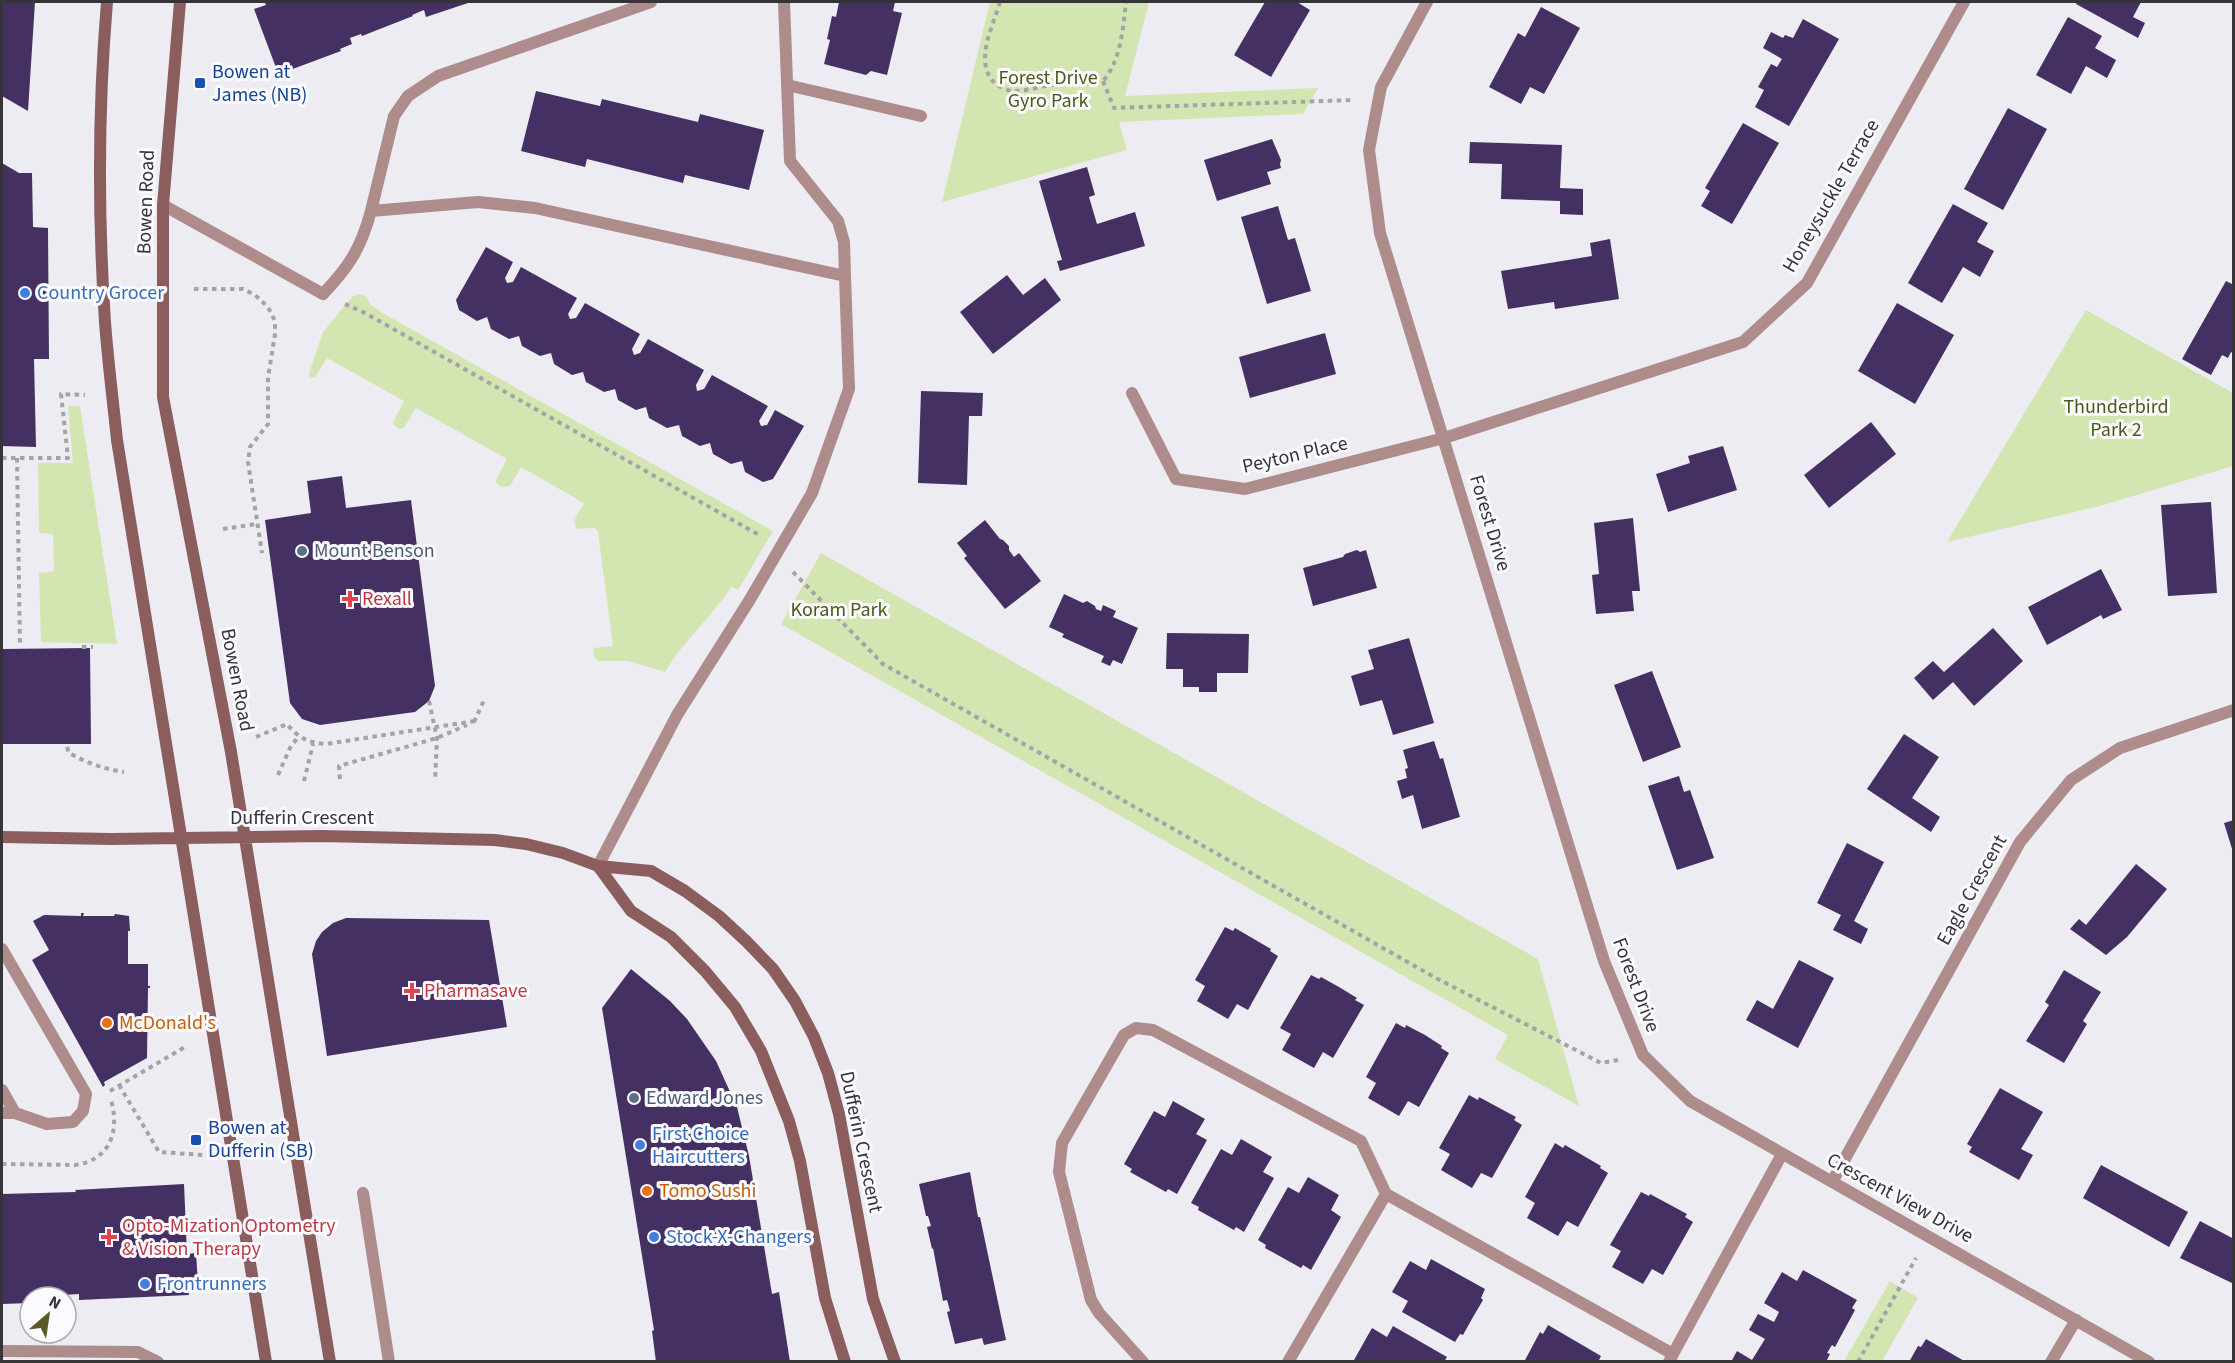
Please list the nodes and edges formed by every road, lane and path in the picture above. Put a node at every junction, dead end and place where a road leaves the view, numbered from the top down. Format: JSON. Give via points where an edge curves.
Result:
{"nodes":[{"id":1,"x":107,"y":2,"type":"edge"},
{"id":2,"x":180,"y":2,"type":"edge"},
{"id":3,"x":651,"y":2,"type":"edge"},
{"id":4,"x":784,"y":2,"type":"edge"},
{"id":5,"x":1000,"y":2,"type":"edge"},
{"id":6,"x":1126,"y":2,"type":"edge"},
{"id":7,"x":1427,"y":2,"type":"edge"},
{"id":8,"x":1964,"y":2,"type":"edge"},
{"id":9,"x":1103,"y":81,"type":"junction"},
{"id":10,"x":788,"y":85,"type":"junction"},
{"id":11,"x":1379,"y":99,"type":"junction"},
{"id":12,"x":921,"y":116,"type":"dead end"},
{"id":13,"x":163,"y":205,"type":"junction"},
{"id":14,"x":371,"y":212,"type":"junction"},
{"id":15,"x":845,"y":276,"type":"junction"},
{"id":16,"x":194,"y":289,"type":"dead end"},
{"id":17,"x":323,"y":294,"type":"junction"},
{"id":18,"x":1132,"y":393,"type":"dead end"},
{"id":19,"x":85,"y":395,"type":"dead end"},
{"id":20,"x":1444,"y":438,"type":"junction"},
{"id":21,"x":2,"y":458,"type":"edge"},
{"id":22,"x":16,"y":458,"type":"junction"},
{"id":23,"x":257,"y":524,"type":"junction"},
{"id":24,"x":222,"y":529,"type":"dead end"},
{"id":25,"x":262,"y":553,"type":"dead end"},
{"id":26,"x":776,"y":554,"type":"junction"},
{"id":27,"x":20,"y":646,"type":"dead end"},
{"id":28,"x":82,"y":647,"type":"dead end"},
{"id":29,"x":93,"y":647,"type":"dead end"},
{"id":30,"x":485,"y":698,"type":"dead end"},
{"id":31,"x":429,"y":702,"type":"dead end"},
{"id":32,"x":2234,"y":710,"type":"edge"},
{"id":33,"x":475,"y":722,"type":"junction"},
{"id":34,"x":434,"y":729,"type":"junction"},
{"id":35,"x":256,"y":737,"type":"dead end"},
{"id":36,"x":298,"y":737,"type":"junction"},
{"id":37,"x":437,"y":738,"type":"junction"},
{"id":38,"x":313,"y":743,"type":"junction"},
{"id":39,"x":67,"y":747,"type":"dead end"},
{"id":40,"x":124,"y":772,"type":"dead end"},
{"id":41,"x":278,"y":775,"type":"dead end"},
{"id":42,"x":340,"y":779,"type":"dead end"},
{"id":43,"x":304,"y":781,"type":"dead end"},
{"id":44,"x":435,"y":781,"type":"dead end"},
{"id":45,"x":2,"y":837,"type":"edge"},
{"id":46,"x":245,"y":837,"type":"junction"},
{"id":47,"x":180,"y":838,"type":"junction"},
{"id":48,"x":598,"y":866,"type":"junction"},
{"id":49,"x":2,"y":949,"type":"edge"},
{"id":50,"x":185,"y":1047,"type":"dead end"},
{"id":51,"x":1643,"y":1055,"type":"junction"},
{"id":52,"x":119,"y":1086,"type":"junction"},
{"id":53,"x":2,"y":1090,"type":"edge"},
{"id":54,"x":107,"y":1093,"type":"dead end"},
{"id":55,"x":2,"y":1113,"type":"edge"},
{"id":56,"x":15,"y":1113,"type":"junction"},
{"id":57,"x":1782,"y":1154,"type":"junction"},
{"id":58,"x":203,"y":1155,"type":"dead end"},
{"id":59,"x":1832,"y":1182,"type":"junction"},
{"id":60,"x":363,"y":1193,"type":"dead end"},
{"id":61,"x":1386,"y":1194,"type":"junction"},
{"id":62,"x":1909,"y":1271,"type":"dead end"},
{"id":63,"x":2076,"y":1320,"type":"junction"},
{"id":64,"x":2,"y":1351,"type":"edge"},
{"id":65,"x":1671,"y":1358,"type":"edge"},
{"id":66,"x":158,"y":1362,"type":"edge"},
{"id":67,"x":266,"y":1362,"type":"edge"},
{"id":68,"x":330,"y":1362,"type":"edge"},
{"id":69,"x":388,"y":1362,"type":"edge"},
{"id":70,"x":844,"y":1362,"type":"edge"},
{"id":71,"x":895,"y":1362,"type":"edge"},
{"id":72,"x":1143,"y":1362,"type":"edge"},
{"id":73,"x":1288,"y":1362,"type":"edge"},
{"id":74,"x":1857,"y":1362,"type":"edge"},
{"id":75,"x":2051,"y":1362,"type":"edge"},
{"id":76,"x":2149,"y":1362,"type":"edge"}],
"edges":[{"from":1,"to":47,"type":"main road","via":[[100,140],[105,322],[117,441]]},
{"from":2,"to":13,"type":"main road","name":"Bowen Road"},
{"from":3,"to":14,"type":"street","via":[[438,76],[408,96],[394,116]]},
{"from":4,"to":10,"type":"street"},
{"from":5,"to":9,"type":"path","via":[[984,59],[993,82],[1013,91]]},
{"from":6,"to":9,"type":"path","via":[[1114,64]]},
{"from":7,"to":11,"type":"street","name":"Forest Drive","via":[[1381,87]]},
{"from":8,"to":20,"type":"street","name":"Honeysuckle Terrace","via":[[1807,283],[1743,342]]},
{"from":9,"to":11,"type":"path","via":[[1114,108]]},
{"from":10,"to":12,"type":"street"},
{"from":10,"to":15,"type":"street","via":[[790,161],[838,221],[844,242]]},
{"from":11,"to":20,"type":"street","name":"Forest Drive","via":[[1370,150],[1380,233]]},
{"from":13,"to":17,"type":"street"},
{"from":13,"to":46,"type":"main road","name":"Bowen Road","via":[[163,397]]},
{"from":14,"to":15,"type":"street","via":[[478,202],[535,208]]},
{"from":14,"to":17,"type":"street","via":[[352,260]]},
{"from":15,"to":26,"type":"street","via":[[849,389],[812,493]]},
{"from":16,"to":23,"type":"path","via":[[243,289],[268,307],[275,321],[268,378],[268,424],[250,447],[248,462]]},
{"from":17,"to":26,"type":"path","via":[[365,313],[762,537]]},
{"from":18,"to":20,"type":"street","name":"Peyton Place","via":[[1176,479],[1245,489]]},
{"from":19,"to":22,"type":"path","via":[[61,394],[68,458]]},
{"from":20,"to":51,"type":"street","name":"Forest Drive","via":[[1604,962]]},
{"from":21,"to":22,"type":"path"},
{"from":22,"to":27,"type":"path"},
{"from":23,"to":24,"type":"path"},
{"from":23,"to":25,"type":"path"},
{"from":26,"to":48,"type":"street","via":[[677,715]]},
{"from":26,"to":51,"type":"path","via":[[893,670],[1434,977],[1601,1063]]},
{"from":28,"to":29,"type":"path"},
{"from":30,"to":33,"type":"path"},
{"from":31,"to":34,"type":"path"},
{"from":32,"to":59,"type":"street","name":"Eagle Crescent","via":[[2120,748],[2071,780],[2020,842]]},
{"from":33,"to":34,"type":"path"},
{"from":33,"to":37,"type":"path"},
{"from":34,"to":37,"type":"path"},
{"from":34,"to":38,"type":"path"},
{"from":35,"to":36,"type":"path","via":[[287,724]]},
{"from":36,"to":38,"type":"path"},
{"from":36,"to":41,"type":"path"},
{"from":37,"to":42,"type":"path","via":[[339,766]]},
{"from":37,"to":44,"type":"path"},
{"from":38,"to":43,"type":"path"},
{"from":39,"to":40,"type":"path","via":[[69,753],[86,762]]},
{"from":45,"to":47,"type":"main road","name":"Dufferin Crescent"},
{"from":46,"to":47,"type":"main road","name":"Dufferin Crescent"},
{"from":46,"to":48,"type":"main road","name":"Dufferin Crescent","via":[[495,840],[563,853]]},
{"from":46,"to":68,"type":"main road","name":"Bowen Road"},
{"from":47,"to":67,"type":"main road"},
{"from":48,"to":70,"type":"main road","via":[[631,910],[671,937],[705,971],[735,1007],[761,1051],[800,1161],[825,1298]]},
{"from":48,"to":71,"type":"main road","name":"Dufferin Crescent","via":[[651,871],[685,891],[746,941],[773,969],[795,1001],[814,1037],[834,1094],[873,1299]]},
{"from":49,"to":56,"type":"street","via":[[86,1094],[83,1111],[73,1122],[47,1124]]},
{"from":50,"to":52,"type":"path"},
{"from":51,"to":57,"type":"street","name":"Crescent View Drive","via":[[1690,1101]]},
{"from":52,"to":54,"type":"path"},
{"from":52,"to":58,"type":"path","via":[[159,1152]]},
{"from":53,"to":56,"type":"street"},
{"from":55,"to":56,"type":"street"},
{"from":57,"to":59,"type":"street","name":"Crescent View Drive"},
{"from":57,"to":65,"type":"street"},
{"from":59,"to":63,"type":"street","name":"Crescent View Drive"},
{"from":60,"to":69,"type":"street"},
{"from":61,"to":65,"type":"street"},
{"from":61,"to":72,"type":"street","via":[[1361,1141],[1153,1030],[1136,1028],[1124,1035],[1062,1143],[1059,1172],[1091,1300]]},
{"from":61,"to":73,"type":"street"},
{"from":62,"to":74,"type":"path"},
{"from":63,"to":75,"type":"street"},
{"from":63,"to":76,"type":"street","name":"Crescent View Drive"},
{"from":64,"to":66,"type":"street","via":[[138,1352]]}]}
